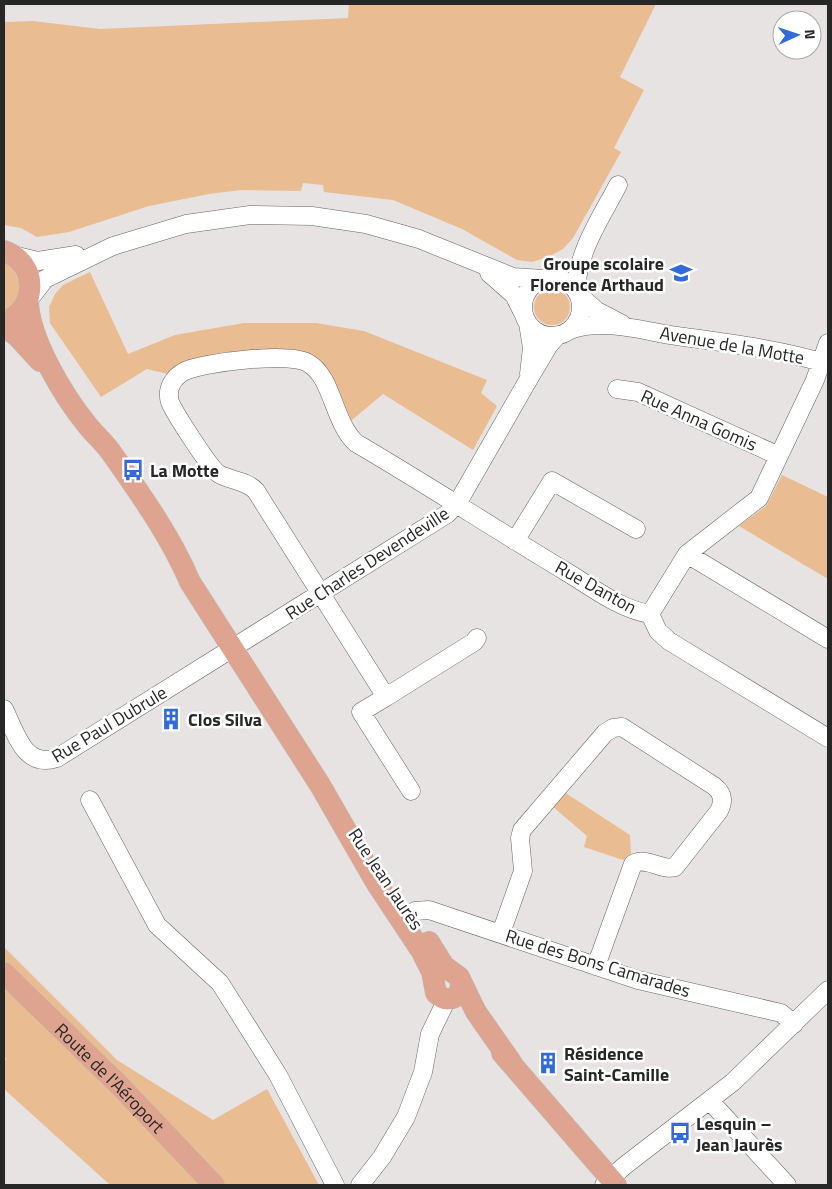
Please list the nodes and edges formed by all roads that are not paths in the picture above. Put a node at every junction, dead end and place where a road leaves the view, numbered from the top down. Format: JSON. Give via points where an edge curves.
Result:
{"nodes":[{"id":1,"x":618,"y":185,"type":"dead end"},
{"id":2,"x":590,"y":238,"type":"junction"},
{"id":3,"x":113,"y":246,"type":"junction"},
{"id":4,"x":8,"y":253,"type":"edge"},
{"id":5,"x":470,"y":260,"type":"junction"},
{"id":6,"x":546,"y":278,"type":"junction"},
{"id":7,"x":578,"y":293,"type":"junction"},
{"id":8,"x":28,"y":300,"type":"junction"},
{"id":9,"x":526,"y":318,"type":"junction"},
{"id":10,"x":4,"y":322,"type":"edge"},
{"id":11,"x":4,"y":327,"type":"edge"},
{"id":12,"x":634,"y":329,"type":"junction"},
{"id":13,"x":564,"y":332,"type":"junction"},
{"id":14,"x":828,"y":343,"type":"edge"},
{"id":15,"x":825,"y":363,"type":"edge"},
{"id":16,"x":527,"y":382,"type":"junction"},
{"id":17,"x":617,"y":389,"type":"dead end"},
{"id":18,"x":64,"y":390,"type":"junction"},
{"id":19,"x":779,"y":456,"type":"junction"},
{"id":20,"x":457,"y":504,"type":"junction"},
{"id":21,"x":636,"y":529,"type":"dead end"},
{"id":22,"x":515,"y":541,"type":"junction"},
{"id":23,"x":687,"y":554,"type":"junction"},
{"id":24,"x":322,"y":593,"type":"junction"},
{"id":25,"x":650,"y":614,"type":"junction"},
{"id":26,"x":477,"y":638,"type":"dead end"},
{"id":27,"x":828,"y":639,"type":"edge"},
{"id":28,"x":232,"y":648,"type":"junction"},
{"id":29,"x":386,"y":697,"type":"junction"},
{"id":30,"x":4,"y":709,"type":"edge"},
{"id":31,"x":828,"y":738,"type":"edge"},
{"id":32,"x":411,"y":790,"type":"dead end"},
{"id":33,"x":90,"y":800,"type":"dead end"},
{"id":34,"x":406,"y":917,"type":"junction"},
{"id":35,"x":501,"y":933,"type":"junction"},
{"id":36,"x":596,"y":966,"type":"junction"},
{"id":37,"x":4,"y":973,"type":"edge"},
{"id":38,"x":457,"y":977,"type":"junction"},
{"id":39,"x":828,"y":990,"type":"edge"},
{"id":40,"x":441,"y":992,"type":"junction"},
{"id":41,"x":794,"y":1024,"type":"junction"},
{"id":42,"x":511,"y":1062,"type":"junction"},
{"id":43,"x":710,"y":1101,"type":"junction"},
{"id":44,"x":610,"y":1183,"type":"edge"},
{"id":45,"x":214,"y":1185,"type":"edge"},
{"id":46,"x":335,"y":1185,"type":"edge"},
{"id":47,"x":360,"y":1185,"type":"edge"},
{"id":48,"x":787,"y":1185,"type":"edge"}],
"edges":[{"from":1,"to":2,"type":"street"},
{"from":2,"to":6,"type":"street","via":[[565,267]]},
{"from":2,"to":7,"type":"street","via":[[578,276]]},
{"from":3,"to":4,"type":"street","via":[[47,260],[30,260]]},
{"from":3,"to":5,"type":"street","via":[[163,229],[198,222],[284,214],[381,227]]},
{"from":3,"to":8,"type":"street","via":[[45,279]]},
{"from":4,"to":8,"type":"main road","name":"Rue Jean Jaurès","via":[[21,262],[29,275]]},
{"from":5,"to":6,"type":"street","via":[[520,279]]},
{"from":5,"to":9,"type":"street","via":[[507,288],[517,299]]},
{"from":6,"to":7,"type":"street","via":[[564,280]]},
{"from":6,"to":9,"type":"street","via":[[527,292],[523,302]]},
{"from":7,"to":12,"type":"street","name":"Avenue de la Motte","via":[[597,312]]},
{"from":7,"to":13,"type":"street","via":[[581,311],[577,321]]},
{"from":8,"to":10,"type":"main road","via":[[19,313]]},
{"from":8,"to":18,"type":"main road","name":"Rue Jean Jaurès","via":[[36,339]]},
{"from":9,"to":13,"type":"street","via":[[539,333],[548,336]]},
{"from":9,"to":16,"type":"street","name":"Rue Charles Devendeville","via":[[532,348]]},
{"from":11,"to":18,"type":"main road","name":"Rue Jean Jaurès","via":[[25,345]]},
{"from":12,"to":13,"type":"street","name":"Avenue de la Motte","via":[[597,326]]},
{"from":12,"to":15,"type":"street","name":"Avenue de la Motte","via":[[783,352]]},
{"from":13,"to":16,"type":"street","name":"Rue Charles Devendeville","via":[[549,345]]},
{"from":14,"to":15,"type":"street"},
{"from":15,"to":19,"type":"street"},
{"from":16,"to":20,"type":"street","name":"Rue Charles Devendeville"},
{"from":17,"to":19,"type":"street","name":"Rue Anna Gomis","via":[[638,392]]},
{"from":18,"to":28,"type":"main road","name":"Rue Jean Jaurès","via":[[88,426],[113,455],[176,550],[190,582]]},
{"from":19,"to":23,"type":"street","via":[[759,498]]},
{"from":20,"to":22,"type":"street","name":"Rue Danton"},
{"from":20,"to":24,"type":"street","name":"Rue Charles Devendeville","via":[[447,514]]},
{"from":20,"to":24,"type":"street","name":"Rue Danton","via":[[351,438],[341,424],[322,377],[309,363],[291,358],[252,360],[195,368],[179,375],[171,383],[170,401],[207,459],[219,474],[247,484],[256,491]]},
{"from":21,"to":22,"type":"street","via":[[552,481]]},
{"from":22,"to":25,"type":"street","name":"Rue Danton","via":[[625,606]]},
{"from":23,"to":25,"type":"street"},
{"from":23,"to":27,"type":"street"},
{"from":24,"to":28,"type":"street","name":"Rue Charles Devendeville"},
{"from":24,"to":29,"type":"street","name":"Rue Danton"},
{"from":25,"to":31,"type":"street","name":"Rue Danton","via":[[658,631],[669,641]]},
{"from":26,"to":29,"type":"street"},
{"from":28,"to":30,"type":"street","name":"Rue Paul Dubrule","via":[[64,755],[48,761],[33,758],[25,751]]},
{"from":28,"to":34,"type":"main road","name":"Rue Jean Jaurès"},
{"from":29,"to":32,"type":"street","via":[[361,712]]},
{"from":33,"to":46,"type":"street","via":[[157,925],[220,983],[278,1075]]},
{"from":34,"to":35,"type":"street","name":"Rue des Bons Camarades","via":[[419,910],[429,910]]},
{"from":34,"to":38,"type":"main road","name":"Rue Jean Jaurès","via":[[440,961]]},
{"from":34,"to":40,"type":"main road","name":"Rue Jean Jaurès"},
{"from":35,"to":36,"type":"street","name":"Rue des Bons Camarades"},
{"from":35,"to":36,"type":"street","via":[[523,871],[522,830],[605,733],[613,728],[622,728],[714,786],[723,802],[719,812],[675,867],[643,861],[634,864]]},
{"from":36,"to":41,"type":"street","name":"Rue des Bons Camarades","via":[[667,987],[781,1013]]},
{"from":37,"to":45,"type":"main road","name":"Route de l'Aéroport","via":[[120,1086]]},
{"from":38,"to":40,"type":"main road","via":[[459,994]]},
{"from":38,"to":42,"type":"main road","name":"Rue Jean Jaurès","via":[[476,1012]]},
{"from":39,"to":41,"type":"street"},
{"from":40,"to":42,"type":"main road","name":"Rue Jean Jaurès","via":[[469,1016]]},
{"from":40,"to":47,"type":"street","via":[[429,1020],[430,1034],[423,1072],[406,1117]]},
{"from":41,"to":43,"type":"street"},
{"from":42,"to":44,"type":"main road","name":"Rue Jean Jaurès"},
{"from":43,"to":44,"type":"street"},
{"from":43,"to":48,"type":"street"}]}
